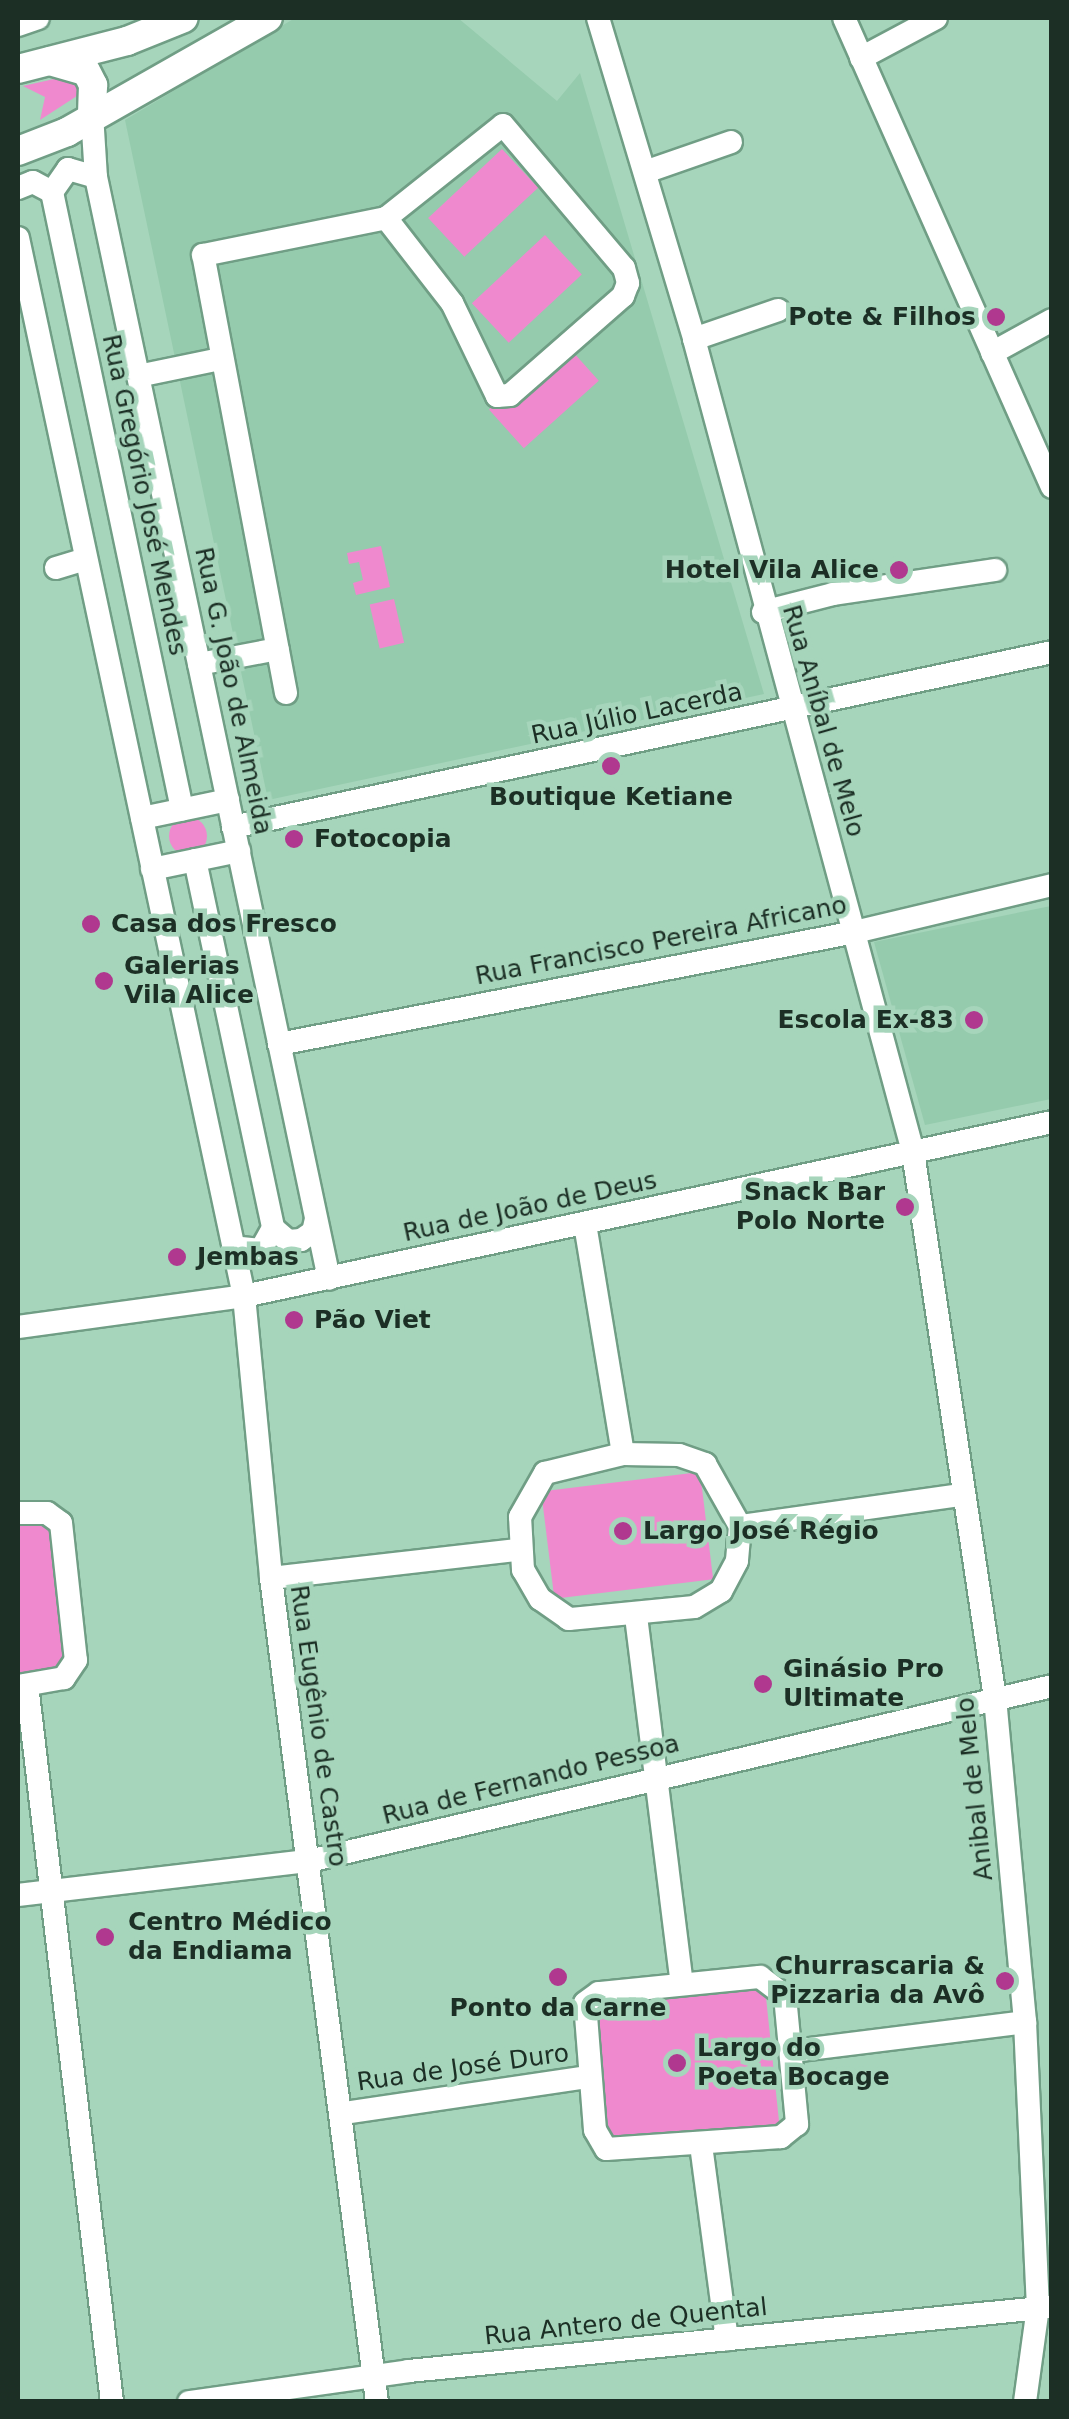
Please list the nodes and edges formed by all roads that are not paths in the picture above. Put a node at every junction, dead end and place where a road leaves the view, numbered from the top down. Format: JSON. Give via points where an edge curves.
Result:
{"nodes":[{"id":1,"x":38,"y":18,"type":"edge"},
{"id":2,"x":184,"y":18,"type":"edge"},
{"id":3,"x":268,"y":18,"type":"edge"},
{"id":4,"x":598,"y":18,"type":"edge"},
{"id":5,"x":844,"y":18,"type":"edge"},
{"id":6,"x":936,"y":18,"type":"edge"},
{"id":7,"x":18,"y":26,"type":"edge"},
{"id":8,"x":861,"y":58,"type":"junction"},
{"id":9,"x":26,"y":66,"type":"edge"},
{"id":10,"x":92,"y":114,"type":"junction"},
{"id":11,"x":732,"y":142,"type":"dead end"},
{"id":12,"x":18,"y":151,"type":"edge"},
{"id":13,"x":645,"y":172,"type":"junction"},
{"id":14,"x":96,"y":177,"type":"junction"},
{"id":15,"x":18,"y":188,"type":"edge"},
{"id":16,"x":52,"y":192,"type":"junction"},
{"id":17,"x":386,"y":218,"type":"junction"},
{"id":18,"x":18,"y":238,"type":"edge"},
{"id":19,"x":778,"y":310,"type":"dead end"},
{"id":20,"x":26,"y":314,"type":"edge"},
{"id":21,"x":1052,"y":320,"type":"edge"},
{"id":22,"x":694,"y":338,"type":"junction"},
{"id":23,"x":992,"y":353,"type":"junction"},
{"id":24,"x":220,"y":359,"type":"junction"},
{"id":25,"x":138,"y":376,"type":"junction"},
{"id":26,"x":1052,"y":486,"type":"edge"},
{"id":27,"x":86,"y":559,"type":"junction"},
{"id":28,"x":56,"y":568,"type":"dead end"},
{"id":29,"x":995,"y":570,"type":"dead end"},
{"id":30,"x":764,"y":612,"type":"junction"},
{"id":31,"x":278,"y":649,"type":"junction"},
{"id":32,"x":1052,"y":652,"type":"edge"},
{"id":33,"x":199,"y":664,"type":"junction"},
{"id":34,"x":286,"y":693,"type":"dead end"},
{"id":35,"x":790,"y":708,"type":"junction"},
{"id":36,"x":228,"y":800,"type":"junction"},
{"id":37,"x":182,"y":809,"type":"junction"},
{"id":38,"x":142,"y":818,"type":"junction"},
{"id":39,"x":233,"y":827,"type":"junction"},
{"id":40,"x":238,"y":851,"type":"junction"},
{"id":41,"x":195,"y":860,"type":"junction"},
{"id":42,"x":152,"y":869,"type":"junction"},
{"id":43,"x":1052,"y":885,"type":"edge"},
{"id":44,"x":854,"y":932,"type":"junction"},
{"id":45,"x":279,"y":1044,"type":"junction"},
{"id":46,"x":1052,"y":1122,"type":"edge"},
{"id":47,"x":913,"y":1152,"type":"junction"},
{"id":48,"x":316,"y":1219,"type":"junction"},
{"id":49,"x":585,"y":1224,"type":"junction"},
{"id":50,"x":273,"y":1228,"type":"junction"},
{"id":51,"x":233,"y":1247,"type":"junction"},
{"id":52,"x":329,"y":1279,"type":"junction"},
{"id":53,"x":244,"y":1296,"type":"junction"},
{"id":54,"x":18,"y":1328,"type":"edge"},
{"id":55,"x":623,"y":1454,"type":"junction"},
{"id":56,"x":961,"y":1496,"type":"junction"},
{"id":57,"x":18,"y":1513,"type":"edge"},
{"id":58,"x":740,"y":1526,"type":"junction"},
{"id":59,"x":517,"y":1550,"type":"junction"},
{"id":60,"x":270,"y":1578,"type":"junction"},
{"id":61,"x":636,"y":1616,"type":"junction"},
{"id":62,"x":22,"y":1685,"type":"edge"},
{"id":63,"x":1052,"y":1686,"type":"edge"},
{"id":64,"x":995,"y":1698,"type":"junction"},
{"id":65,"x":660,"y":1776,"type":"junction"},
{"id":66,"x":309,"y":1862,"type":"junction"},
{"id":67,"x":52,"y":1890,"type":"junction"},
{"id":68,"x":18,"y":1895,"type":"edge"},
{"id":69,"x":682,"y":1983,"type":"junction"},
{"id":70,"x":1025,"y":2022,"type":"junction"},
{"id":71,"x":793,"y":2051,"type":"junction"},
{"id":72,"x":589,"y":2077,"type":"junction"},
{"id":73,"x":344,"y":2113,"type":"junction"},
{"id":74,"x":701,"y":2145,"type":"junction"},
{"id":75,"x":1045,"y":2307,"type":"edge"},
{"id":76,"x":727,"y":2340,"type":"junction"},
{"id":77,"x":374,"y":2376,"type":"junction"},
{"id":78,"x":200,"y":2401,"type":"edge"},
{"id":79,"x":112,"y":2402,"type":"edge"},
{"id":80,"x":376,"y":2402,"type":"edge"},
{"id":81,"x":1025,"y":2402,"type":"edge"}],
"edges":[{"from":1,"to":7,"type":"street"},
{"from":2,"to":9,"type":"main road","via":[[127,41]]},
{"from":3,"to":10,"type":"main road"},
{"from":4,"to":13,"type":"street","name":"Rua Aníbal de Melo"},
{"from":5,"to":8,"type":"street"},
{"from":6,"to":8,"type":"street"},
{"from":8,"to":23,"type":"street"},
{"from":9,"to":10,"type":"main road","via":[[61,61],[86,71]]},
{"from":10,"to":12,"type":"main road"},
{"from":10,"to":14,"type":"street","name":"Rua G. João de Almeida"},
{"from":11,"to":13,"type":"street"},
{"from":13,"to":22,"type":"street","name":"Rua Aníbal de Melo"},
{"from":14,"to":16,"type":"street","via":[[68,169]]},
{"from":14,"to":25,"type":"street","name":"Rua G. João de Almeida"},
{"from":15,"to":16,"type":"street","via":[[33,182]]},
{"from":16,"to":37,"type":"street","name":"Rua Gregório José Mendes"},
{"from":17,"to":17,"type":"street","via":[[503,125],[624,268],[628,283],[623,296],[524,383],[497,396],[452,303]]},
{"from":17,"to":24,"type":"street","via":[[203,255]]},
{"from":18,"to":20,"type":"street"},
{"from":19,"to":22,"type":"street"},
{"from":20,"to":27,"type":"street"},
{"from":21,"to":23,"type":"street"},
{"from":22,"to":30,"type":"street","name":"Rua Aníbal de Melo"},
{"from":23,"to":26,"type":"street"},
{"from":24,"to":25,"type":"street"},
{"from":24,"to":31,"type":"street"},
{"from":25,"to":33,"type":"street","name":"Rua G. João de Almeida"},
{"from":27,"to":28,"type":"street"},
{"from":27,"to":38,"type":"street"},
{"from":29,"to":30,"type":"street","via":[[834,594]]},
{"from":30,"to":35,"type":"street","name":"Rua Aníbal de Melo"},
{"from":31,"to":33,"type":"street"},
{"from":31,"to":34,"type":"street"},
{"from":32,"to":35,"type":"street","name":"Rua Júlio Lacerda"},
{"from":33,"to":36,"type":"street","name":"Rua G. João de Almeida"},
{"from":35,"to":39,"type":"street","name":"Rua Júlio Lacerda"},
{"from":35,"to":44,"type":"street","name":"Rua Aníbal de Melo"},
{"from":36,"to":37,"type":"street"},
{"from":36,"to":39,"type":"street","name":"Rua G. João de Almeida"},
{"from":37,"to":38,"type":"street"},
{"from":38,"to":42,"type":"street"},
{"from":39,"to":40,"type":"street","name":"Rua G. João de Almeida"},
{"from":40,"to":41,"type":"street"},
{"from":40,"to":45,"type":"street","name":"Rua G. João de Almeida"},
{"from":41,"to":42,"type":"street"},
{"from":41,"to":50,"type":"street"},
{"from":42,"to":51,"type":"street"},
{"from":43,"to":44,"type":"street","name":"Rua Francisco Pereira Africano"},
{"from":44,"to":45,"type":"street","name":"Rua Francisco Pereira Africano"},
{"from":44,"to":47,"type":"street","name":"Rua Aníbal de Melo"},
{"from":45,"to":48,"type":"street","name":"Rua G. João de Almeida"},
{"from":46,"to":47,"type":"street","name":"Rua de João de Deus"},
{"from":47,"to":49,"type":"street","name":"Rua de João de Deus"},
{"from":47,"to":56,"type":"street","name":"Anibal de Melo"},
{"from":48,"to":50,"type":"street","via":[[313,1232],[295,1241]]},
{"from":48,"to":52,"type":"street","name":"Rua G. João de Almeida"},
{"from":49,"to":52,"type":"street","name":"Rua de João de Deus"},
{"from":49,"to":55,"type":"street"},
{"from":50,"to":51,"type":"street","via":[[261,1250]]},
{"from":51,"to":53,"type":"street"},
{"from":52,"to":53,"type":"street","name":"Rua de João de Deus"},
{"from":53,"to":54,"type":"street","name":"Rua de João de Deus"},
{"from":53,"to":60,"type":"street","name":"Rua Eugênio de Castro"},
{"from":55,"to":58,"type":"street","via":[[679,1454],[705,1464]]},
{"from":55,"to":59,"type":"street","via":[[545,1473],[526,1498]]},
{"from":56,"to":58,"type":"street"},
{"from":56,"to":64,"type":"street","name":"Anibal de Melo"},
{"from":57,"to":62,"type":"street","via":[[47,1512],[61,1522],[76,1660],[64,1678]]},
{"from":58,"to":61,"type":"street","via":[[737,1561],[710,1600]]},
{"from":59,"to":60,"type":"street"},
{"from":59,"to":61,"type":"street","via":[[531,1586],[556,1612],[584,1622]]},
{"from":60,"to":66,"type":"street","name":"Rua Eugênio de Castro"},
{"from":61,"to":65,"type":"street"},
{"from":62,"to":67,"type":"street"},
{"from":63,"to":64,"type":"street","name":"Rua de Fernando Pessoa"},
{"from":64,"to":65,"type":"street","name":"Rua de Fernando Pessoa"},
{"from":64,"to":70,"type":"street","name":"Anibal de Melo"},
{"from":65,"to":66,"type":"street","name":"Rua de Fernando Pessoa"},
{"from":65,"to":69,"type":"street"},
{"from":66,"to":67,"type":"street","name":"Rua de Fernando Pessoa"},
{"from":66,"to":73,"type":"street","name":"Rua Eugênio de Castro"},
{"from":67,"to":68,"type":"street","name":"Rua de Fernando Pessoa"},
{"from":67,"to":79,"type":"street"},
{"from":69,"to":71,"type":"street","via":[[769,1980],[785,1996]]},
{"from":69,"to":72,"type":"street","via":[[591,1997],[584,2010]]},
{"from":70,"to":71,"type":"street"},
{"from":70,"to":75,"type":"street","name":"Anibal de Melo"},
{"from":71,"to":74,"type":"street","via":[[799,2115],[790,2131]]},
{"from":72,"to":73,"type":"street","name":"Rua de José Duro"},
{"from":72,"to":74,"type":"street","via":[[595,2130],[606,2148]]},
{"from":73,"to":77,"type":"street","name":"Rua Eugênio de Castro"},
{"from":74,"to":76,"type":"street"},
{"from":75,"to":76,"type":"street","name":"Rua Antero de Quental"},
{"from":75,"to":81,"type":"street","name":"Anibal de Melo"},
{"from":76,"to":77,"type":"street","name":"Rua Antero de Quental"},
{"from":77,"to":78,"type":"street","name":"Rua Antero de Quental"},
{"from":77,"to":80,"type":"street","name":"Rua Eugênio de Castro"}]}
